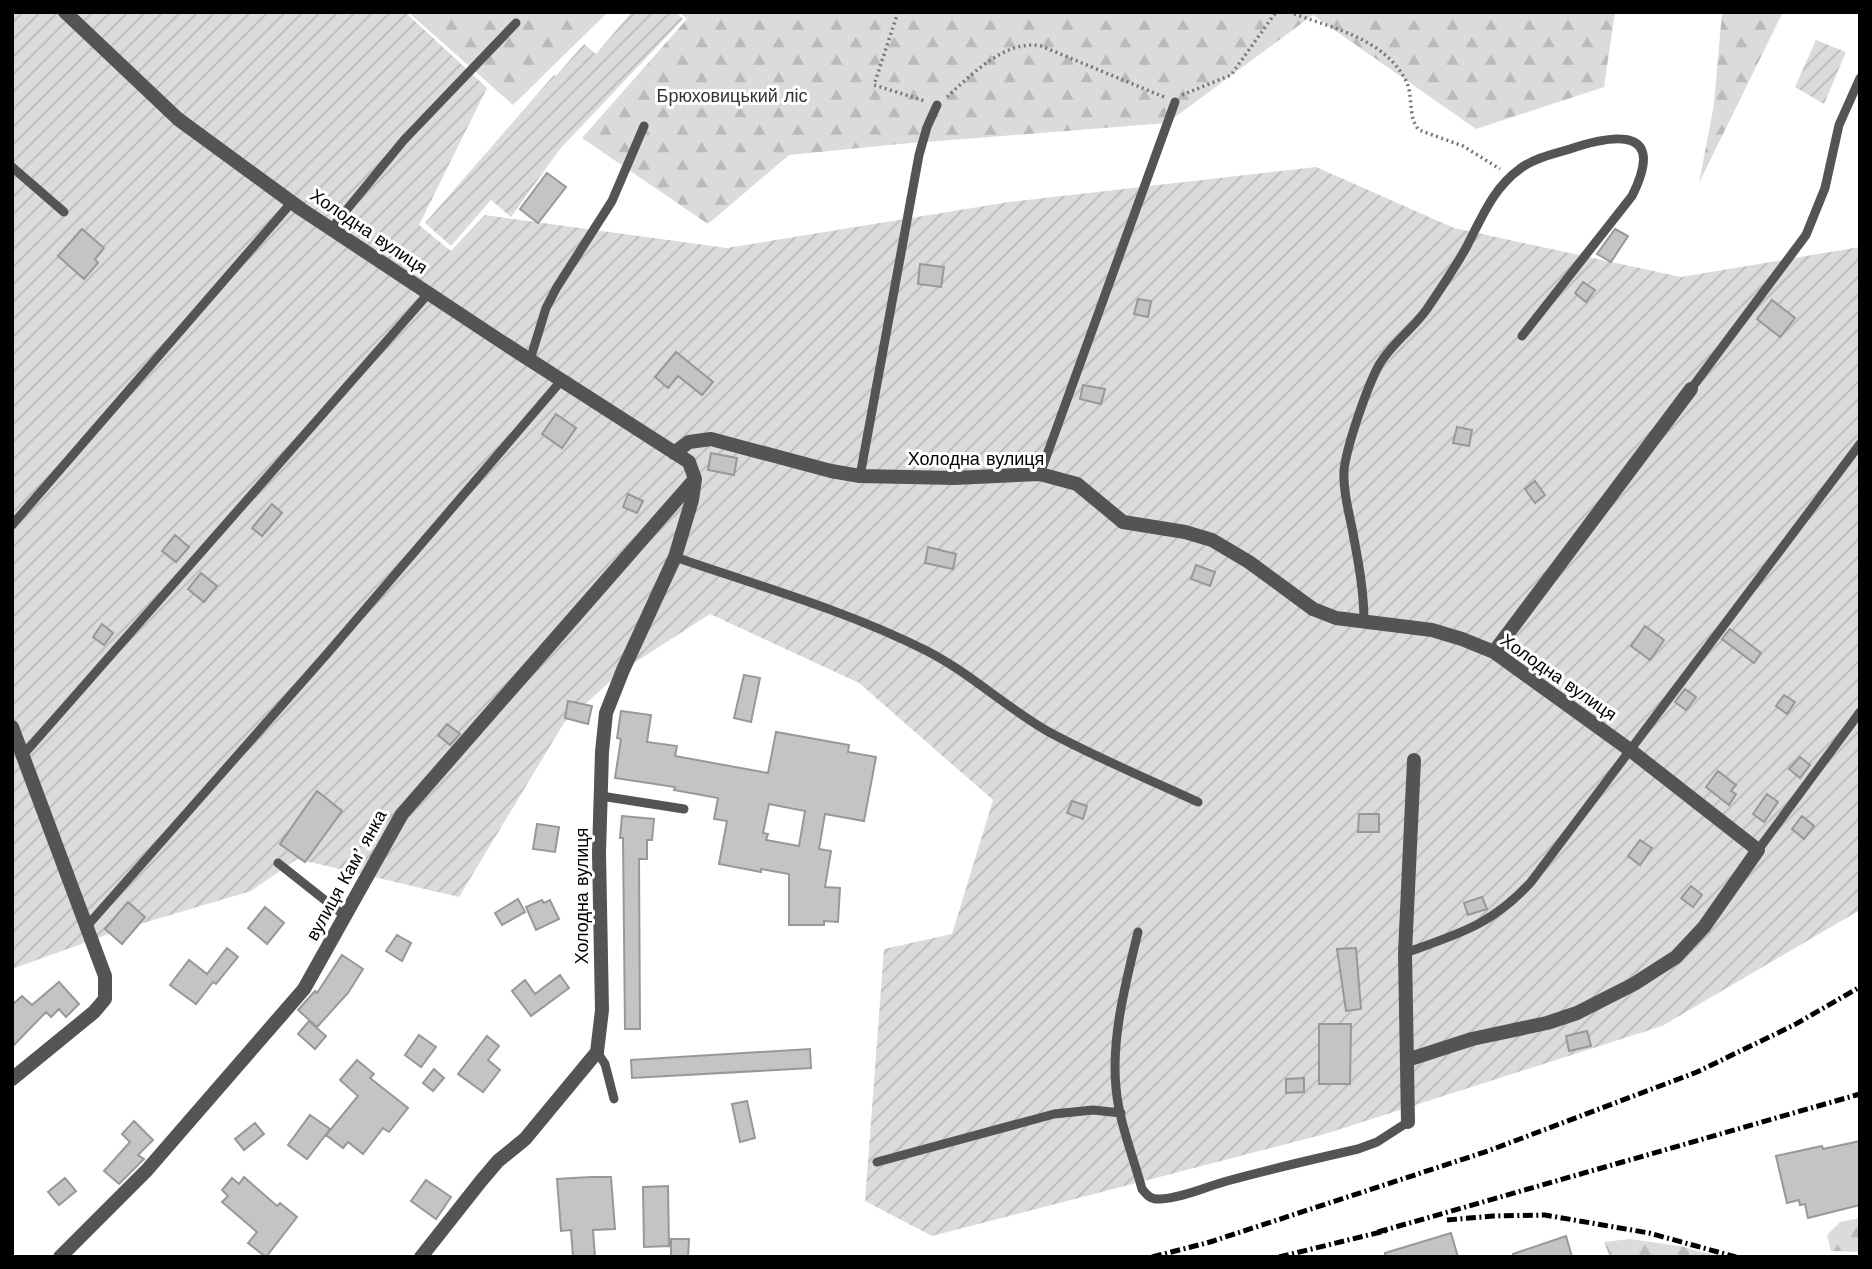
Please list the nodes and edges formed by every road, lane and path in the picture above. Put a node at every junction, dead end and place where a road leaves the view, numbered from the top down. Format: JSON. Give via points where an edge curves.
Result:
{"nodes":[{"id":1,"x":65,"y":12,"type":"edge"},
{"id":2,"x":898,"y":12,"type":"edge"},
{"id":3,"x":1276,"y":12,"type":"edge"},
{"id":4,"x":1289,"y":12,"type":"edge"},
{"id":5,"x":516,"y":23,"type":"dead end"},
{"id":6,"x":1860,"y":78,"type":"edge"},
{"id":7,"x":1175,"y":102,"type":"junction"},
{"id":8,"x":937,"y":105,"type":"junction"},
{"id":9,"x":644,"y":126,"type":"dead end"},
{"id":10,"x":12,"y":167,"type":"edge"},
{"id":11,"x":1510,"y":177,"type":"junction"},
{"id":12,"x":292,"y":202,"type":"junction"},
{"id":13,"x":64,"y":212,"type":"dead end"},
{"id":14,"x":330,"y":230,"type":"junction"},
{"id":15,"x":428,"y":294,"type":"junction"},
{"id":16,"x":1522,"y":336,"type":"dead end"},
{"id":17,"x":530,"y":360,"type":"junction"},
{"id":18,"x":561,"y":381,"type":"junction"},
{"id":19,"x":1691,"y":390,"type":"joint"},
{"id":20,"x":1860,"y":444,"type":"edge"},
{"id":21,"x":674,"y":453,"type":"junction"},
{"id":22,"x":1040,"y":474,"type":"junction"},
{"id":23,"x":860,"y":475,"type":"junction"},
{"id":24,"x":695,"y":479,"type":"junction"},
{"id":25,"x":12,"y":525,"type":"edge"},
{"id":26,"x":676,"y":557,"type":"junction"},
{"id":27,"x":1364,"y":622,"type":"junction"},
{"id":28,"x":1494,"y":652,"type":"junction"},
{"id":29,"x":1860,"y":712,"type":"edge"},
{"id":30,"x":12,"y":727,"type":"edge"},
{"id":31,"x":1630,"y":750,"type":"junction"},
{"id":32,"x":23,"y":755,"type":"junction"},
{"id":33,"x":1414,"y":760,"type":"dead end"},
{"id":34,"x":601,"y":796,"type":"junction"},
{"id":35,"x":1198,"y":802,"type":"dead end"},
{"id":36,"x":684,"y":809,"type":"dead end"},
{"id":37,"x":1758,"y":850,"type":"junction"},
{"id":38,"x":278,"y":863,"type":"dead end"},
{"id":39,"x":345,"y":916,"type":"junction"},
{"id":40,"x":88,"y":926,"type":"junction"},
{"id":41,"x":1138,"y":932,"type":"dead end"},
{"id":42,"x":1405,"y":953,"type":"junction"},
{"id":43,"x":597,"y":1052,"type":"junction"},
{"id":44,"x":1407,"y":1060,"type":"junction"},
{"id":45,"x":12,"y":1079,"type":"edge"},
{"id":46,"x":614,"y":1099,"type":"dead end"},
{"id":47,"x":1121,"y":1113,"type":"junction"},
{"id":48,"x":1408,"y":1122,"type":"joint"},
{"id":49,"x":877,"y":1162,"type":"dead end"},
{"id":50,"x":60,"y":1257,"type":"edge"},
{"id":51,"x":421,"y":1257,"type":"edge"}],
"edges":[{"from":1,"to":12,"type":"street","name":"Холодна вулиця","via":[[178,120]]},
{"from":2,"to":8,"type":"path","via":[[874,85]]},
{"from":3,"to":7,"type":"path","via":[[1231,75],[1190,90]]},
{"from":4,"to":11,"type":"path","via":[[1356,37],[1388,55],[1409,88],[1414,125],[1419,130],[1463,146]]},
{"from":5,"to":14,"type":"lane","via":[[404,139]]},
{"from":6,"to":19,"type":"lane","via":[[1839,125],[1825,188],[1806,235]]},
{"from":7,"to":8,"type":"path","via":[[1029,44],[996,58]]},
{"from":7,"to":22,"type":"lane"},
{"from":8,"to":23,"type":"lane","via":[[919,155]]},
{"from":9,"to":17,"type":"lane","via":[[612,201],[547,308]]},
{"from":10,"to":13,"type":"lane"},
{"from":11,"to":16,"type":"lane","via":[[1532,162],[1596,141],[1629,139],[1643,148],[1641,179],[1632,196]]},
{"from":11,"to":27,"type":"lane","via":[[1490,200],[1426,311],[1386,354],[1359,415],[1344,483],[1362,582]]},
{"from":12,"to":14,"type":"street","name":"Холодна вулиця"},
{"from":12,"to":25,"type":"lane"},
{"from":14,"to":15,"type":"street","name":"Холодна вулиця"},
{"from":15,"to":17,"type":"street","name":"Холодна вулиця"},
{"from":15,"to":32,"type":"lane"},
{"from":17,"to":18,"type":"street","name":"Холодна вулиця"},
{"from":18,"to":21,"type":"street","name":"Холодна вулиця"},
{"from":18,"to":40,"type":"lane"},
{"from":19,"to":28,"type":"street"},
{"from":20,"to":31,"type":"lane"},
{"from":21,"to":23,"type":"street","name":"Холодна вулиця","via":[[688,442],[711,439]]},
{"from":21,"to":24,"type":"street","name":"Холодна вулиця","via":[[689,463]]},
{"from":22,"to":23,"type":"street","name":"Холодна вулиця","via":[[954,478]]},
{"from":22,"to":27,"type":"street","name":"Холодна вулиця","via":[[1077,484],[1123,522],[1212,540],[1313,609]]},
{"from":24,"to":26,"type":"street","name":"Холодна вулиця"},
{"from":24,"to":39,"type":"street","name":"вулиця Камʼянка","via":[[402,814]]},
{"from":26,"to":34,"type":"street","name":"Холодна вулиця","via":[[606,713]]},
{"from":26,"to":35,"type":"lane","via":[[869,624],[925,650],[1048,731]]},
{"from":27,"to":28,"type":"street","name":"Холодна вулиця","via":[[1432,630]]},
{"from":28,"to":31,"type":"street","name":"Холодна вулиця"},
{"from":29,"to":37,"type":"lane"},
{"from":30,"to":32,"type":"street"},
{"from":31,"to":37,"type":"street","name":"Холодна вулиця"},
{"from":31,"to":42,"type":"lane","via":[[1512,903],[1472,929]]},
{"from":32,"to":40,"type":"street"},
{"from":33,"to":42,"type":"street"},
{"from":34,"to":36,"type":"lane"},
{"from":34,"to":43,"type":"street","name":"Холодна вулиця","via":[[602,1010]]},
{"from":37,"to":44,"type":"street","via":[[1704,927],[1676,957],[1634,984],[1577,1013]]},
{"from":38,"to":39,"type":"lane"},
{"from":39,"to":50,"type":"street","name":"вулиця Камʼянка","via":[[304,989],[147,1170]]},
{"from":40,"to":45,"type":"street","via":[[105,976],[105,999]]},
{"from":41,"to":47,"type":"lane","via":[[1116,1050]]},
{"from":42,"to":44,"type":"street"},
{"from":43,"to":46,"type":"lane"},
{"from":43,"to":51,"type":"street","via":[[525,1139],[498,1161]]},
{"from":44,"to":48,"type":"street"},
{"from":47,"to":48,"type":"lane","via":[[1142,1189],[1153,1199],[1358,1149]]},
{"from":47,"to":49,"type":"lane","via":[[1054,1114]]}]}
